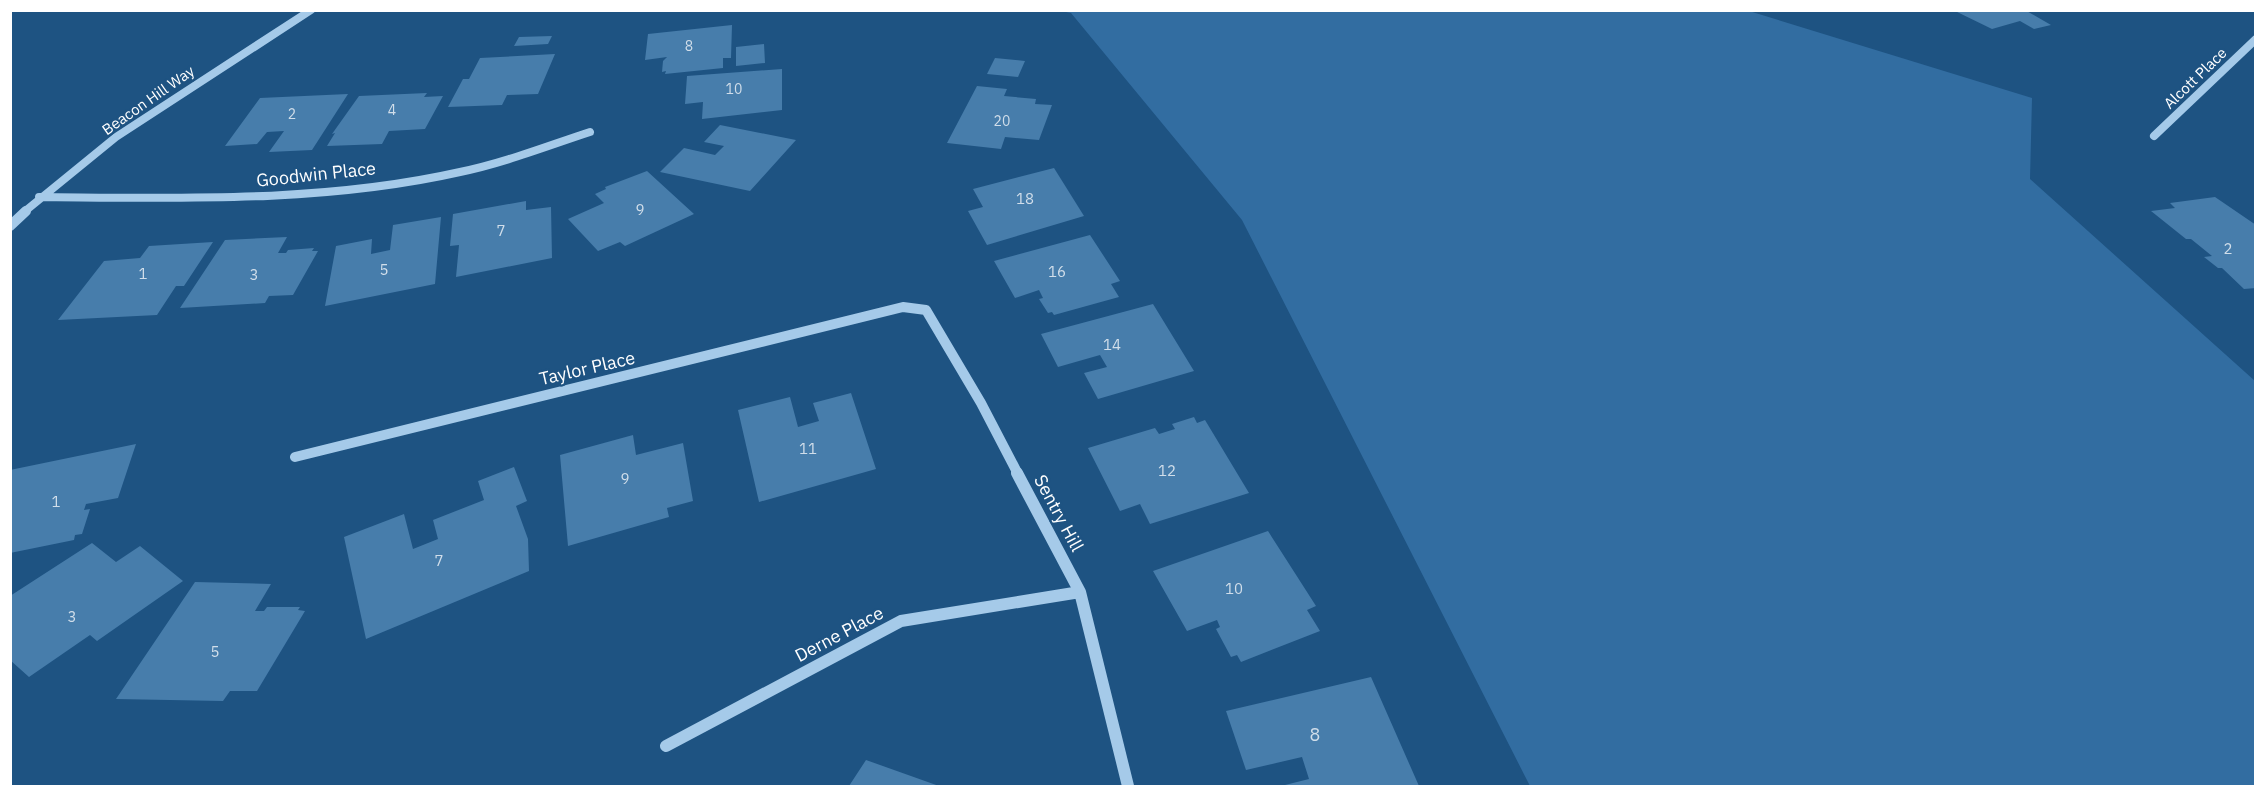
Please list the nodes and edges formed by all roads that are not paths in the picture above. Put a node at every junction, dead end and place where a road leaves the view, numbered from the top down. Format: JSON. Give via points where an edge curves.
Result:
{"nodes":[{"id":1,"x":311,"y":10,"type":"edge"},
{"id":2,"x":2256,"y":39,"type":"edge"},
{"id":3,"x":590,"y":132,"type":"dead end"},
{"id":4,"x":2154,"y":136,"type":"dead end"},
{"id":5,"x":39,"y":197,"type":"junction"},
{"id":6,"x":10,"y":226,"type":"edge"},
{"id":7,"x":888,"y":312,"type":"joint"},
{"id":8,"x":295,"y":457,"type":"dead end"},
{"id":9,"x":1080,"y":592,"type":"junction"},
{"id":10,"x":666,"y":746,"type":"dead end"},
{"id":11,"x":1128,"y":786,"type":"edge"}],
"edges":[{"from":1,"to":5,"type":"street","name":"Beacon Hill Way","via":[[193,85]]},
{"from":2,"to":4,"type":"street","name":"Alcott Place"},
{"from":3,"to":5,"type":"street","name":"Goodwin Place","via":[[443,176],[344,190],[243,198]]},
{"from":5,"to":6,"type":"street","name":"Beacon Hill Way"},
{"from":7,"to":8,"type":"street","name":"Taylor Place"},
{"from":7,"to":9,"type":"street","name":"Sentry Hill","via":[[903,307],[926,310],[981,403]]},
{"from":9,"to":10,"type":"street","name":"Derne Place","via":[[902,621]]},
{"from":9,"to":11,"type":"street","name":"Sentry Hill"}]}
